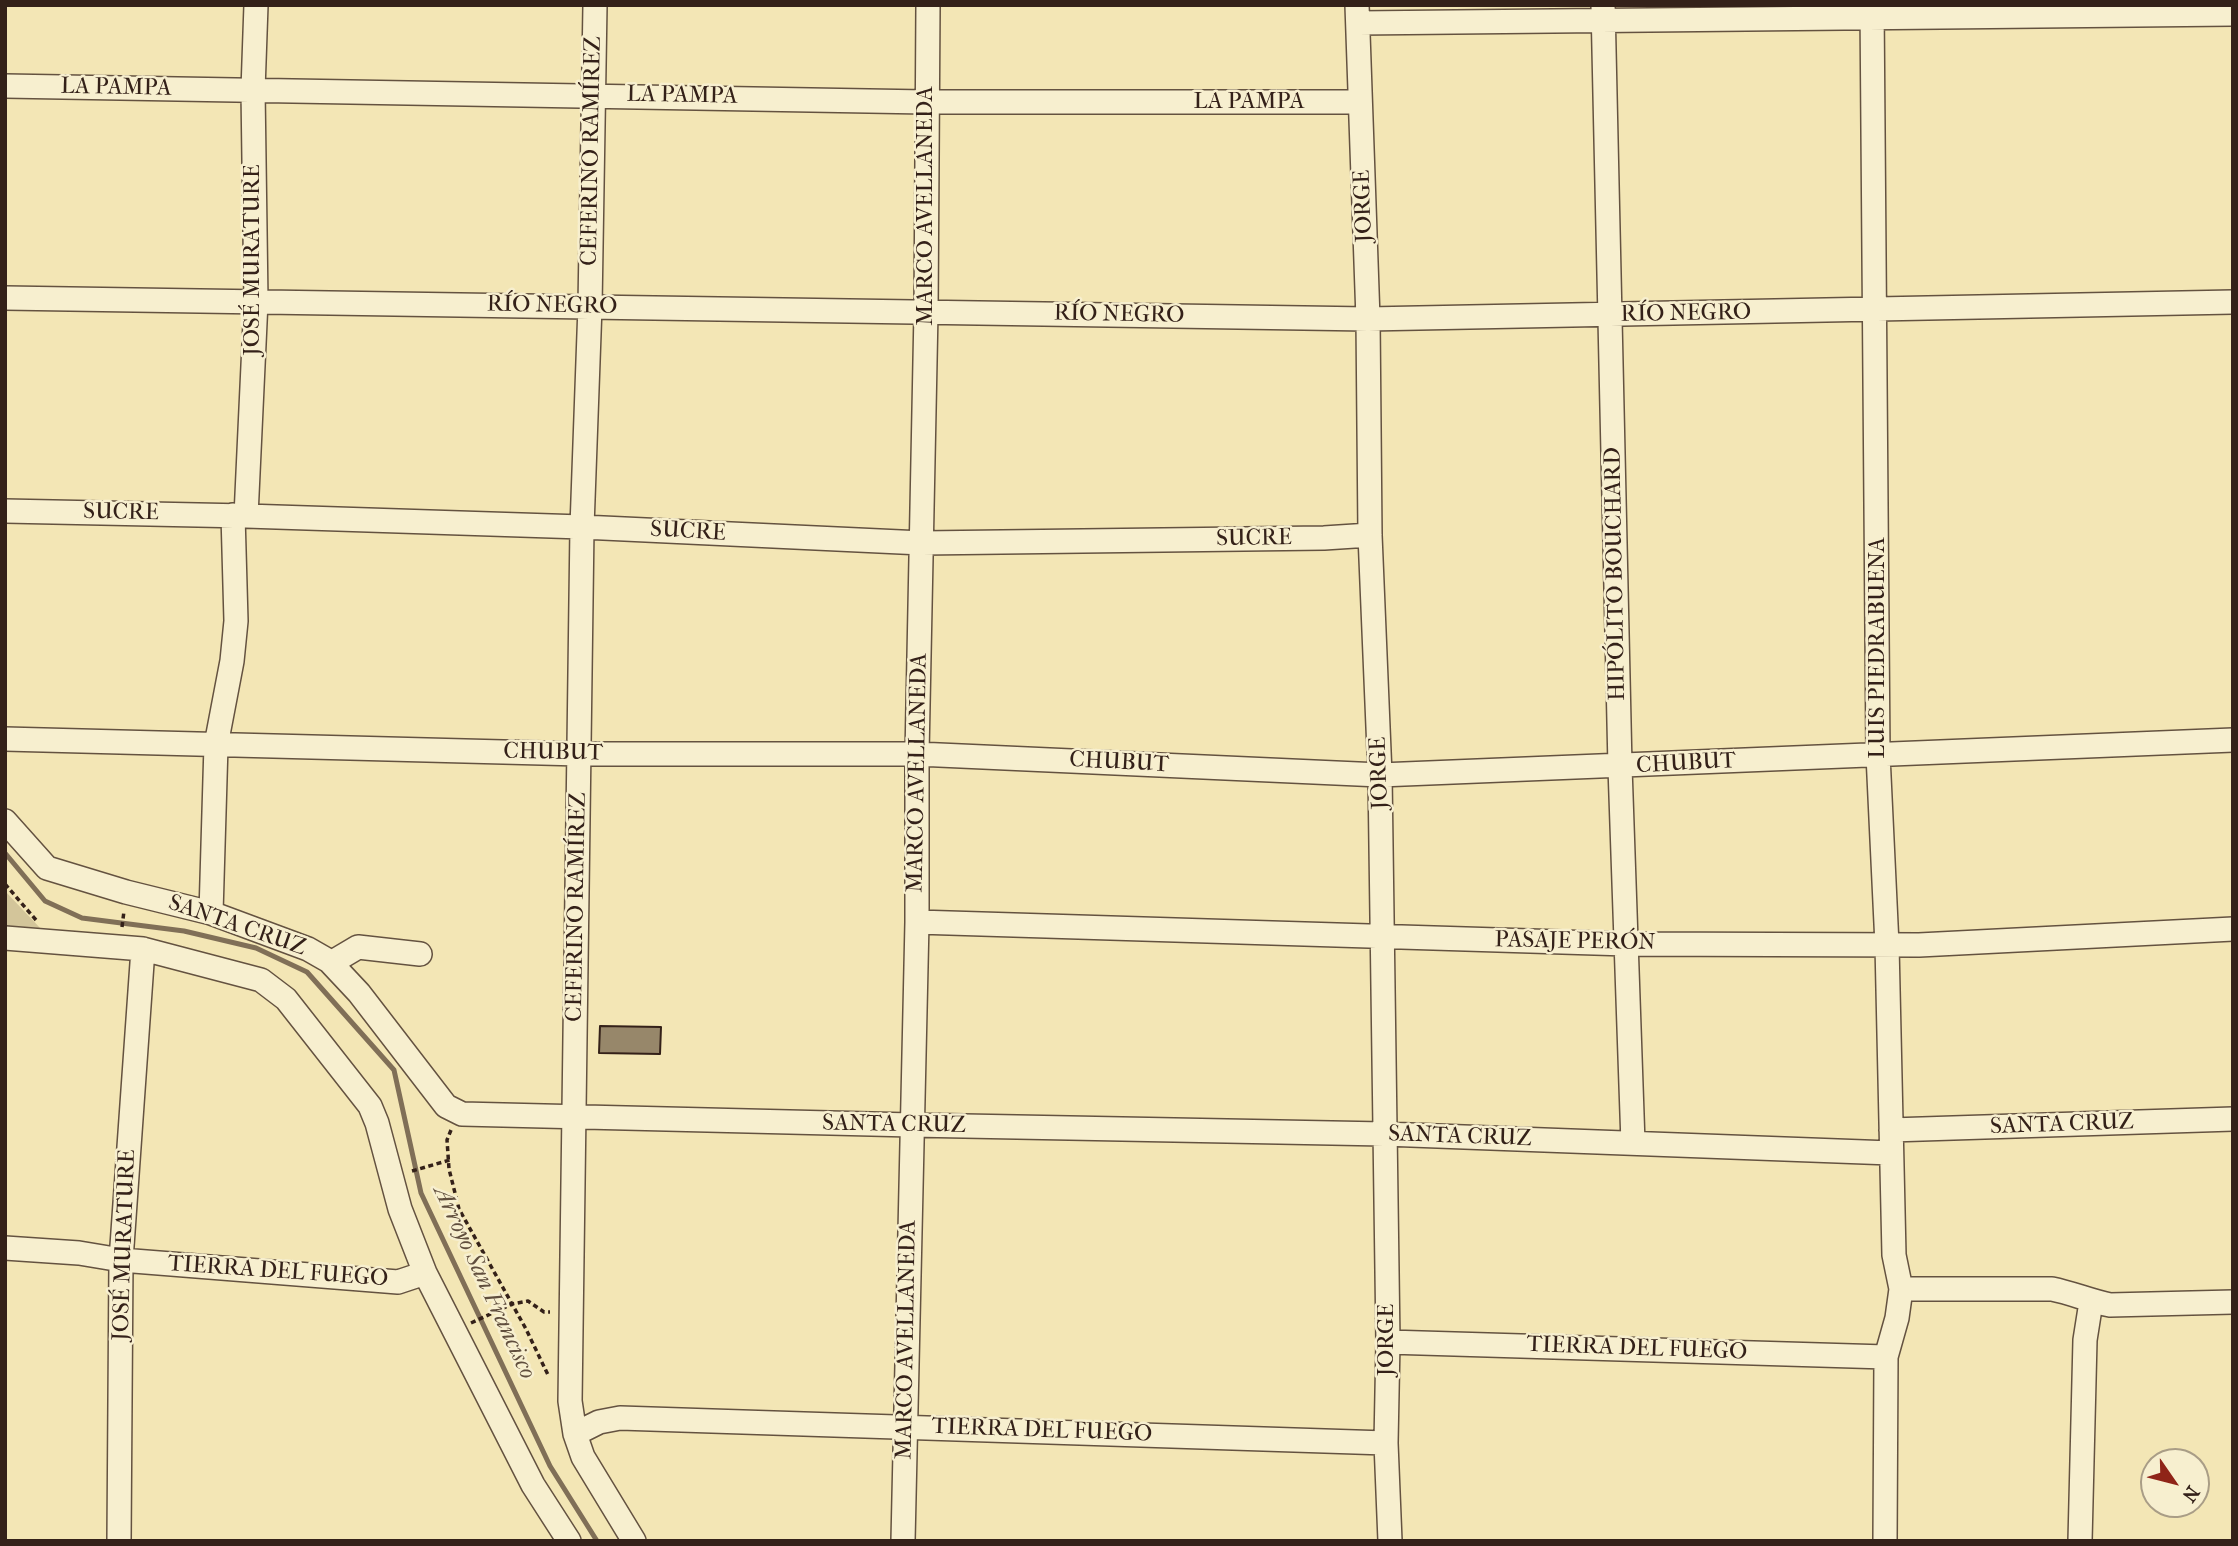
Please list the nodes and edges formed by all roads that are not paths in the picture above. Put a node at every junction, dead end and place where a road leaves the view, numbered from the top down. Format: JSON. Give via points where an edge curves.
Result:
{"nodes":[{"id":1,"x":256,"y":5,"type":"edge"},
{"id":2,"x":594,"y":5,"type":"edge"},
{"id":3,"x":928,"y":5,"type":"edge"},
{"id":4,"x":1872,"y":11,"type":"edge"},
{"id":5,"x":1603,"y":13,"type":"edge"},
{"id":6,"x":1358,"y":14,"type":"edge"},
{"id":7,"x":2233,"y":14,"type":"edge"},
{"id":8,"x":5,"y":86,"type":"edge"},
{"id":9,"x":253,"y":90,"type":"junction"},
{"id":10,"x":593,"y":94,"type":"junction"},
{"id":11,"x":926,"y":102,"type":"junction"},
{"id":12,"x":1360,"y":102,"type":"junction"},
{"id":13,"x":5,"y":298,"type":"edge"},
{"id":14,"x":256,"y":301,"type":"junction"},
{"id":15,"x":2233,"y":302,"type":"edge"},
{"id":16,"x":590,"y":306,"type":"junction"},
{"id":17,"x":1876,"y":311,"type":"junction"},
{"id":18,"x":926,"y":312,"type":"junction"},
{"id":19,"x":1610,"y":315,"type":"junction"},
{"id":20,"x":1368,"y":319,"type":"junction"},
{"id":21,"x":5,"y":511,"type":"edge"},
{"id":22,"x":239,"y":515,"type":"junction"},
{"id":23,"x":582,"y":527,"type":"junction"},
{"id":24,"x":1370,"y":535,"type":"junction"},
{"id":25,"x":922,"y":543,"type":"junction"},
{"id":26,"x":5,"y":739,"type":"edge"},
{"id":27,"x":2233,"y":740,"type":"edge"},
{"id":28,"x":216,"y":745,"type":"junction"},
{"id":29,"x":580,"y":754,"type":"junction"},
{"id":30,"x":917,"y":754,"type":"junction"},
{"id":31,"x":1878,"y":755,"type":"junction"},
{"id":32,"x":1620,"y":767,"type":"junction"},
{"id":33,"x":1380,"y":775,"type":"junction"},
{"id":34,"x":5,"y":821,"type":"edge"},
{"id":35,"x":211,"y":913,"type":"junction"},
{"id":36,"x":917,"y":922,"type":"junction"},
{"id":37,"x":2233,"y":929,"type":"edge"},
{"id":38,"x":1382,"y":937,"type":"junction"},
{"id":39,"x":5,"y":938,"type":"edge"},
{"id":40,"x":1627,"y":944,"type":"junction"},
{"id":41,"x":1887,"y":945,"type":"junction"},
{"id":42,"x":143,"y":949,"type":"junction"},
{"id":43,"x":420,"y":954,"type":"dead end"},
{"id":44,"x":331,"y":963,"type":"junction"},
{"id":45,"x":572,"y":1116,"type":"junction"},
{"id":46,"x":2233,"y":1119,"type":"edge"},
{"id":47,"x":912,"y":1125,"type":"junction"},
{"id":48,"x":1384,"y":1134,"type":"junction"},
{"id":49,"x":1891,"y":1142,"type":"junction"},
{"id":50,"x":1633,"y":1143,"type":"junction"},
{"id":51,"x":5,"y":1248,"type":"edge"},
{"id":52,"x":121,"y":1260,"type":"junction"},
{"id":53,"x":425,"y":1273,"type":"junction"},
{"id":54,"x":1901,"y":1289,"type":"junction"},
{"id":55,"x":2091,"y":1302,"type":"junction"},
{"id":56,"x":2233,"y":1303,"type":"edge"},
{"id":57,"x":1388,"y":1342,"type":"junction"},
{"id":58,"x":1886,"y":1357,"type":"junction"},
{"id":59,"x":905,"y":1426,"type":"junction"},
{"id":60,"x":575,"y":1434,"type":"junction"},
{"id":61,"x":1387,"y":1443,"type":"junction"},
{"id":62,"x":119,"y":1541,"type":"edge"},
{"id":63,"x":569,"y":1541,"type":"edge"},
{"id":64,"x":634,"y":1541,"type":"edge"},
{"id":65,"x":903,"y":1541,"type":"edge"},
{"id":66,"x":1391,"y":1541,"type":"edge"},
{"id":67,"x":1885,"y":1541,"type":"edge"},
{"id":68,"x":2080,"y":1541,"type":"edge"}],
"edges":[{"from":1,"to":9,"type":"street","name":"JOSÉ MURATURE"},
{"from":2,"to":10,"type":"street","name":"CEFERINO RAMÍREZ"},
{"from":3,"to":11,"type":"street","name":"MARCO AVELLANEDA"},
{"from":4,"to":5,"type":"street"},
{"from":4,"to":7,"type":"street"},
{"from":4,"to":17,"type":"street","name":"LUIS PIEDRABUENA"},
{"from":5,"to":6,"type":"street"},
{"from":5,"to":19,"type":"street","name":"HIPÓLITO BOUCHARD"},
{"from":6,"to":12,"type":"street","name":"JORGE"},
{"from":8,"to":9,"type":"street","name":"LA PAMPA"},
{"from":9,"to":10,"type":"street","name":"LA PAMPA"},
{"from":9,"to":14,"type":"street","name":"JOSÉ MURATURE"},
{"from":10,"to":11,"type":"street","name":"LA PAMPA"},
{"from":10,"to":16,"type":"street","name":"CEFERINO RAMÍREZ"},
{"from":11,"to":12,"type":"street","name":"LA PAMPA"},
{"from":11,"to":18,"type":"street","name":"MARCO AVELLANEDA"},
{"from":12,"to":20,"type":"street","name":"JORGE"},
{"from":13,"to":14,"type":"street","name":"RÍO NEGRO"},
{"from":14,"to":16,"type":"street","name":"RÍO NEGRO"},
{"from":14,"to":22,"type":"street","name":"JOSÉ MURATURE"},
{"from":15,"to":17,"type":"street","name":"RÍO NEGRO"},
{"from":16,"to":18,"type":"street","name":"RÍO NEGRO"},
{"from":16,"to":23,"type":"street","name":"CEFERINO RAMÍREZ"},
{"from":17,"to":19,"type":"street","name":"RÍO NEGRO"},
{"from":17,"to":31,"type":"street","name":"LUIS PIEDRABUENA"},
{"from":18,"to":20,"type":"street","name":"RÍO NEGRO"},
{"from":18,"to":25,"type":"street","name":"MARCO AVELLANEDA"},
{"from":19,"to":20,"type":"street","name":"RÍO NEGRO"},
{"from":19,"to":32,"type":"street","name":"HIPÓLITO BOUCHARD"},
{"from":20,"to":24,"type":"street","name":"JORGE"},
{"from":21,"to":22,"type":"street","name":"SUCRE"},
{"from":22,"to":23,"type":"street","name":"SUCRE"},
{"from":22,"to":28,"type":"street","name":"JOSÉ MURATURE","via":[[236,621]]},
{"from":23,"to":25,"type":"street","name":"SUCRE"},
{"from":23,"to":29,"type":"street","name":"CEFERINO RAMÍREZ"},
{"from":24,"to":25,"type":"street","name":"SUCRE"},
{"from":24,"to":33,"type":"street","name":"JORGE"},
{"from":25,"to":30,"type":"street","name":"MARCO AVELLANEDA"},
{"from":26,"to":28,"type":"street","name":"CHUBUT"},
{"from":27,"to":31,"type":"street","name":"CHUBUT"},
{"from":28,"to":29,"type":"street","name":"CHUBUT"},
{"from":28,"to":35,"type":"street","name":"JOSÉ MURATURE"},
{"from":29,"to":30,"type":"street","name":"CHUBUT"},
{"from":29,"to":45,"type":"street","name":"CEFERINO RAMÍREZ"},
{"from":30,"to":33,"type":"street","name":"CHUBUT"},
{"from":30,"to":36,"type":"street","name":"MARCO AVELLANEDA"},
{"from":31,"to":32,"type":"street","name":"CHUBUT"},
{"from":31,"to":41,"type":"street","name":"LUIS PIEDRABUENA"},
{"from":32,"to":33,"type":"street","name":"CHUBUT"},
{"from":32,"to":40,"type":"street","name":"HIPÓLITO BOUCHARD"},
{"from":33,"to":38,"type":"street","name":"JORGE"},
{"from":34,"to":35,"type":"street","name":"SANTA CRUZ","via":[[47,868]]},
{"from":35,"to":44,"type":"street","name":"SANTA CRUZ","via":[[308,948]]},
{"from":36,"to":38,"type":"street","name":"PASAJE PERÓN"},
{"from":36,"to":47,"type":"street","name":"MARCO AVELLANEDA"},
{"from":37,"to":41,"type":"street","name":"PASAJE PERÓN"},
{"from":38,"to":40,"type":"street","name":"PASAJE PERÓN"},
{"from":38,"to":48,"type":"street","name":"JORGE"},
{"from":39,"to":42,"type":"street","name":"SANTA CRUZ"},
{"from":40,"to":41,"type":"street","name":"PASAJE PERÓN"},
{"from":40,"to":50,"type":"street","name":"HIPÓLITO BOUCHARD"},
{"from":41,"to":49,"type":"street","name":"LUIS PIEDRABUENA"},
{"from":42,"to":52,"type":"street","name":"JOSÉ MURATURE"},
{"from":42,"to":53,"type":"street","name":"SANTA CRUZ","via":[[261,980],[286,999],[370,1106],[400,1209]]},
{"from":43,"to":44,"type":"street","via":[[358,947]]},
{"from":44,"to":45,"type":"street","name":"SANTA CRUZ","via":[[446,1107],[459,1113]]},
{"from":45,"to":47,"type":"street","name":"SANTA CRUZ"},
{"from":45,"to":60,"type":"street","name":"CEFERINO RAMÍREZ","via":[[570,1401]]},
{"from":46,"to":49,"type":"street","name":"SANTA CRUZ"},
{"from":47,"to":48,"type":"street","name":"SANTA CRUZ"},
{"from":47,"to":59,"type":"street","name":"MARCO AVELLANEDA"},
{"from":48,"to":50,"type":"street","name":"SANTA CRUZ"},
{"from":48,"to":57,"type":"street","name":"JORGE"},
{"from":49,"to":50,"type":"street","name":"SANTA CRUZ"},
{"from":49,"to":54,"type":"street","name":"LUIS PIEDRABUENA","via":[[1895,1255]]},
{"from":51,"to":52,"type":"street","name":"TIERRA DEL FUEGO"},
{"from":52,"to":53,"type":"street","name":"TIERRA DEL FUEGO","via":[[398,1282]]},
{"from":52,"to":62,"type":"street","name":"JOSÉ MURATURE"},
{"from":53,"to":63,"type":"street","name":"SANTA CRUZ","via":[[533,1485]]},
{"from":54,"to":55,"type":"street","via":[[2052,1289]]},
{"from":54,"to":58,"type":"street"},
{"from":55,"to":56,"type":"street"},
{"from":55,"to":68,"type":"street","via":[[2085,1340]]},
{"from":57,"to":58,"type":"street","name":"TIERRA DEL FUEGO"},
{"from":57,"to":61,"type":"street","name":"JORGE"},
{"from":58,"to":67,"type":"street"},
{"from":59,"to":60,"type":"street","name":"TIERRA DEL FUEGO","via":[[620,1418]]},
{"from":59,"to":61,"type":"street","name":"TIERRA DEL FUEGO"},
{"from":59,"to":65,"type":"street","name":"MARCO AVELLANEDA"},
{"from":60,"to":64,"type":"street","name":"CEFERINO RAMÍREZ","via":[[583,1457]]},
{"from":61,"to":66,"type":"street","name":"JORGE"}]}
